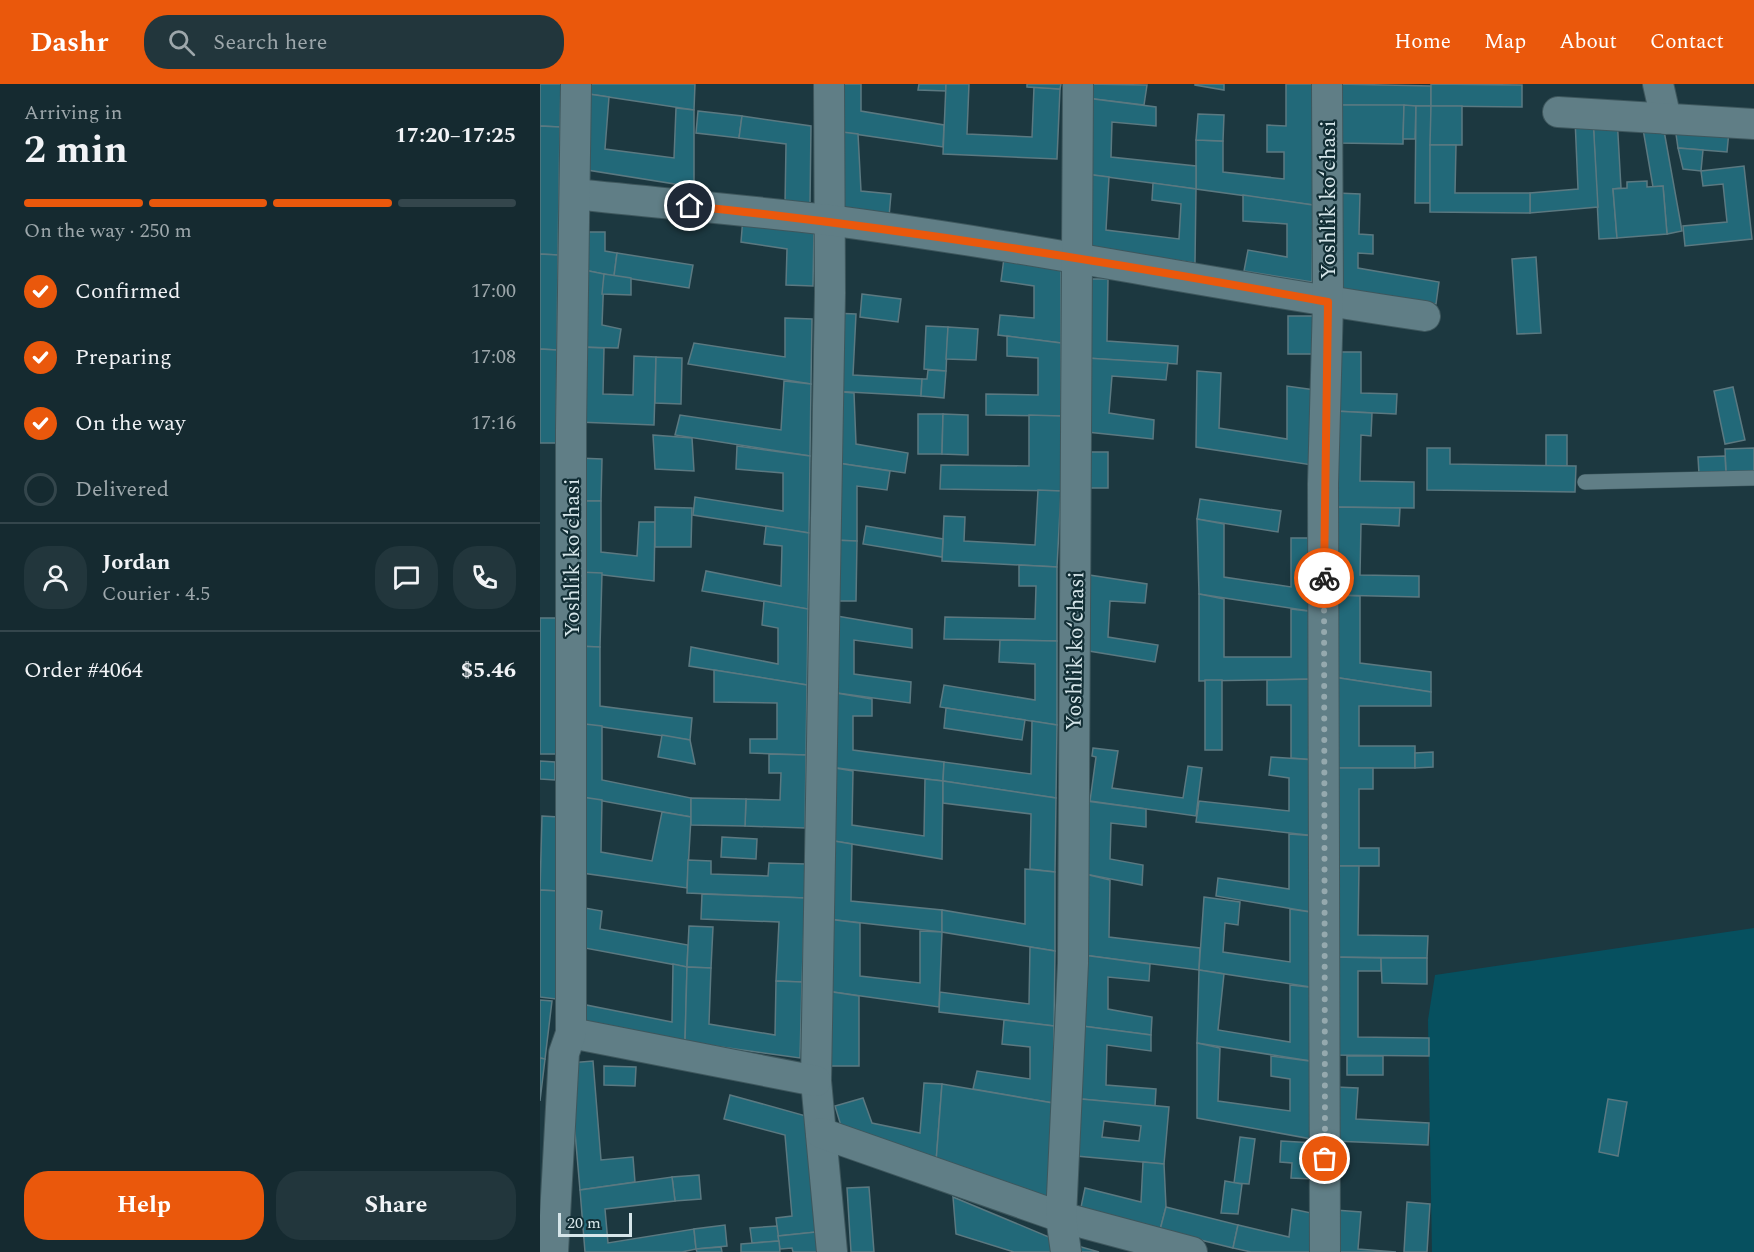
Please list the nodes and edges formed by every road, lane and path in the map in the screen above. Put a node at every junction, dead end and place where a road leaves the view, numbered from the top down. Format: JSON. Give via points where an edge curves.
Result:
{"nodes":[{"id":1,"x":576,"y":84,"type":"edge"},
{"id":2,"x":829,"y":84,"type":"edge"},
{"id":3,"x":1078,"y":84,"type":"edge"},
{"id":4,"x":1327,"y":84,"type":"edge"},
{"id":5,"x":1658,"y":84,"type":"edge"},
{"id":6,"x":1558,"y":112,"type":"dead end"},
{"id":7,"x":1666,"y":120,"type":"junction"},
{"id":8,"x":1754,"y":124,"type":"edge"},
{"id":9,"x":575,"y":194,"type":"junction"},
{"id":10,"x":828,"y":220,"type":"junction"},
{"id":11,"x":1078,"y":258,"type":"junction"},
{"id":12,"x":1328,"y":302,"type":"junction"},
{"id":13,"x":1425,"y":316,"type":"dead end"},
{"id":14,"x":1754,"y":478,"type":"edge"},
{"id":15,"x":1585,"y":482,"type":"dead end"},
{"id":16,"x":571,"y":1033,"type":"junction"},
{"id":17,"x":816,"y":1081,"type":"junction"},
{"id":18,"x":821,"y":1133,"type":"junction"},
{"id":19,"x":1061,"y":1217,"type":"junction"},
{"id":20,"x":553,"y":1252,"type":"edge"},
{"id":21,"x":832,"y":1252,"type":"edge"},
{"id":22,"x":1066,"y":1252,"type":"edge"},
{"id":23,"x":1192,"y":1252,"type":"edge"},
{"id":24,"x":1325,"y":1252,"type":"edge"}],
"edges":[{"from":1,"to":9,"type":"street","name":"Yoshlik koʻchasi"},
{"from":2,"to":10,"type":"street"},
{"from":3,"to":11,"type":"street","name":"Yoshlik koʻchasi"},
{"from":4,"to":12,"type":"street","name":"Yoshlik koʻchasi"},
{"from":5,"to":7,"type":"street"},
{"from":6,"to":7,"type":"street"},
{"from":7,"to":8,"type":"street"},
{"from":9,"to":10,"type":"street"},
{"from":9,"to":16,"type":"street","name":"Yoshlik koʻchasi"},
{"from":10,"to":11,"type":"street"},
{"from":10,"to":17,"type":"street","via":[[830,305]]},
{"from":11,"to":12,"type":"street"},
{"from":11,"to":19,"type":"street","name":"Yoshlik koʻchasi","via":[[1073,963]]},
{"from":12,"to":13,"type":"street"},
{"from":12,"to":24,"type":"street","name":"Yoshlik koʻchasi","via":[[1323,484]]},
{"from":14,"to":15,"type":"lane"},
{"from":16,"to":17,"type":"street"},
{"from":16,"to":20,"type":"street","name":"Yoshlik koʻchasi","via":[[564,1053]]},
{"from":17,"to":18,"type":"street"},
{"from":18,"to":19,"type":"street"},
{"from":18,"to":21,"type":"street"},
{"from":19,"to":22,"type":"street","name":"Yoshlik koʻchasi"},
{"from":19,"to":23,"type":"street"}]}
